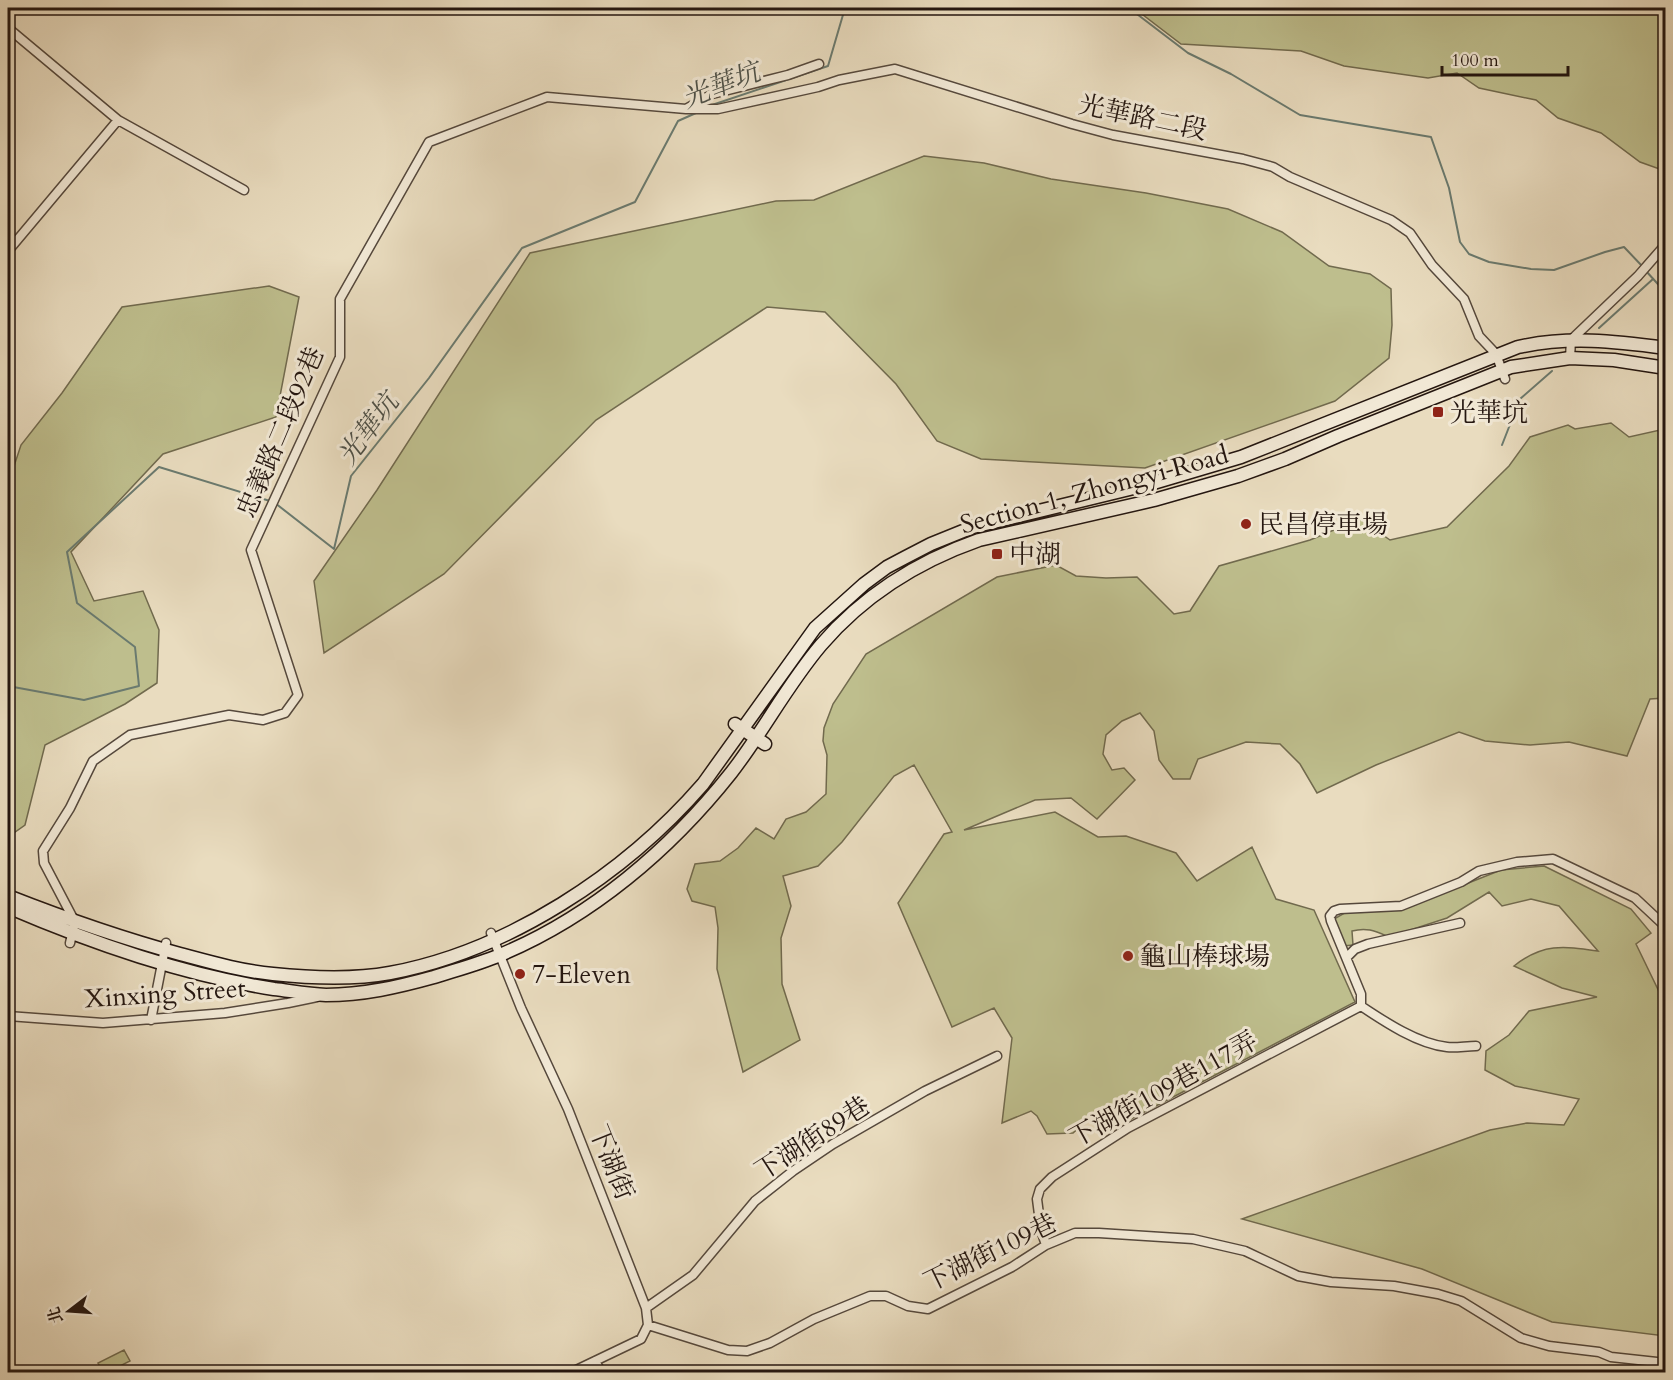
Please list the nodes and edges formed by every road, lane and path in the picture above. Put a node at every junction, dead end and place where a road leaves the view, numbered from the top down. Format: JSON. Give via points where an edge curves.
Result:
{"nodes":[{"id":1,"x":8,"y":28,"type":"edge"},
{"id":2,"x":819,"y":64,"type":"dead end"},
{"id":3,"x":686,"y":109,"type":"junction"},
{"id":4,"x":118,"y":120,"type":"junction"},
{"id":5,"x":244,"y":190,"type":"dead end"},
{"id":6,"x":1665,"y":244,"type":"edge"},
{"id":7,"x":8,"y":251,"type":"edge"},
{"id":8,"x":1571,"y":340,"type":"junction"},
{"id":9,"x":1665,"y":348,"type":"edge"},
{"id":10,"x":1496,"y":354,"type":"junction"},
{"id":11,"x":1570,"y":358,"type":"junction"},
{"id":12,"x":1665,"y":368,"type":"edge"},
{"id":13,"x":1504,"y":374,"type":"junction"},
{"id":14,"x":1149,"y":480,"type":"junction"},
{"id":15,"x":1155,"y":504,"type":"junction"},
{"id":16,"x":739,"y":727,"type":"junction"},
{"id":17,"x":760,"y":741,"type":"junction"},
{"id":18,"x":8,"y":896,"type":"edge"},
{"id":19,"x":8,"y":908,"type":"edge"},
{"id":20,"x":1460,"y":923,"type":"dead end"},
{"id":21,"x":1665,"y":927,"type":"edge"},
{"id":22,"x":72,"y":933,"type":"junction"},
{"id":23,"x":492,"y":937,"type":"junction"},
{"id":24,"x":165,"y":946,"type":"junction"},
{"id":25,"x":499,"y":955,"type":"junction"},
{"id":26,"x":1347,"y":957,"type":"junction"},
{"id":27,"x":161,"y":963,"type":"junction"},
{"id":28,"x":325,"y":995,"type":"junction"},
{"id":29,"x":1361,"y":1006,"type":"junction"},
{"id":30,"x":8,"y":1016,"type":"edge"},
{"id":31,"x":151,"y":1020,"type":"junction"},
{"id":32,"x":1476,"y":1046,"type":"dead end"},
{"id":33,"x":997,"y":1056,"type":"dead end"},
{"id":34,"x":1046,"y":1245,"type":"junction"},
{"id":35,"x":646,"y":1308,"type":"junction"},
{"id":36,"x":648,"y":1325,"type":"junction"},
{"id":37,"x":595,"y":1361,"type":"junction"},
{"id":38,"x":1665,"y":1363,"type":"edge"},
{"id":39,"x":572,"y":1372,"type":"edge"},
{"id":40,"x":601,"y":1372,"type":"edge"}],
"edges":[{"from":1,"to":4,"type":"street"},
{"from":2,"to":3,"type":"street","via":[[712,94]]},
{"from":3,"to":10,"type":"street","name":"光華路二段","via":[[718,109],[895,69],[1082,127],[1273,167],[1390,220],[1410,233],[1432,265],[1464,299],[1479,336]]},
{"from":3,"to":22,"type":"street","name":"忠義路二段92巷","via":[[548,97],[429,142],[340,299],[340,357],[251,550],[298,695],[285,713],[263,720],[229,715],[130,735],[93,761],[43,851],[44,863]]},
{"from":4,"to":5,"type":"street"},
{"from":4,"to":7,"type":"street"},
{"from":6,"to":8,"type":"street","via":[[1638,276]]},
{"from":8,"to":9,"type":"main road","name":"Section 1, Zhongyi Road","via":[[1611,340]]},
{"from":8,"to":10,"type":"main road","name":"Section 1, Zhongyi Road","via":[[1539,342]]},
{"from":8,"to":11,"type":"street"},
{"from":10,"to":13,"type":"street","name":"光華路二段"},
{"from":10,"to":14,"type":"main road","name":"Section 1, Zhongyi Road","via":[[1265,448],[1206,468]]},
{"from":11,"to":12,"type":"main road","name":"Section 1, Zhongyi Road"},
{"from":11,"to":13,"type":"main road","name":"Section 1, Zhongyi Road","via":[[1533,362]]},
{"from":13,"to":15,"type":"main road","name":"Section 1, Zhongyi Road","via":[[1285,459]]},
{"from":14,"to":15,"type":"main road"},
{"from":14,"to":16,"type":"main road","name":"Section 1, Zhongyi Road","via":[[973,527],[887,567],[815,628]]},
{"from":15,"to":17,"type":"main road","name":"Section 1, Zhongyi Road","via":[[979,540],[893,581],[821,645]]},
{"from":16,"to":17,"type":"main road"},
{"from":16,"to":23,"type":"main road","name":"Section 1, Zhongyi Road","via":[[703,784],[654,834],[567,901]]},
{"from":17,"to":25,"type":"main road","name":"Section 1, Zhongyi Road","via":[[688,824],[633,873],[558,926]]},
{"from":18,"to":22,"type":"main road"},
{"from":19,"to":22,"type":"main road"},
{"from":20,"to":26,"type":"street","via":[[1368,944],[1354,949]]},
{"from":21,"to":26,"type":"street","via":[[1635,898],[1553,859],[1517,862],[1479,870],[1461,882],[1401,906],[1334,911],[1330,921]]},
{"from":22,"to":24,"type":"main road"},
{"from":22,"to":27,"type":"main road","name":"Section 1, Zhongyi Road"},
{"from":23,"to":24,"type":"main road","name":"Section 1, Zhongyi Road","via":[[464,952],[390,973],[333,978],[231,967]]},
{"from":23,"to":25,"type":"street","name":"下湖街"},
{"from":24,"to":27,"type":"street"},
{"from":25,"to":28,"type":"main road","name":"Section 1, Zhongyi Road","via":[[395,988]]},
{"from":25,"to":35,"type":"street","name":"下湖街","via":[[568,1109]]},
{"from":26,"to":29,"type":"street","via":[[1361,994]]},
{"from":27,"to":28,"type":"main road","name":"Section 1, Zhongyi Road","via":[[248,985]]},
{"from":27,"to":31,"type":"street"},
{"from":28,"to":31,"type":"street","name":"Xinxing Street","via":[[267,1007]]},
{"from":29,"to":32,"type":"street","via":[[1413,1036],[1446,1047]]},
{"from":29,"to":34,"type":"street","name":"下湖街109巷117弄","via":[[1128,1128],[1052,1177],[1036,1199]]},
{"from":30,"to":31,"type":"street","name":"Xinxing Street","via":[[103,1023]]},
{"from":33,"to":35,"type":"street","name":"下湖街89巷","via":[[925,1091],[793,1171],[755,1201],[693,1275]]},
{"from":34,"to":36,"type":"street","name":"下湖街109巷","via":[[1012,1267],[928,1309],[908,1306],[886,1296],[870,1296],[747,1351],[728,1350]]},
{"from":34,"to":38,"type":"street","name":"下湖街109巷","via":[[1075,1233],[1193,1239],[1245,1251],[1298,1276],[1438,1294],[1461,1301],[1521,1338],[1549,1346]]},
{"from":35,"to":36,"type":"street","name":"下湖街"},
{"from":36,"to":37,"type":"street","via":[[641,1339]]},
{"from":37,"to":39,"type":"street"},
{"from":37,"to":40,"type":"street"}]}
